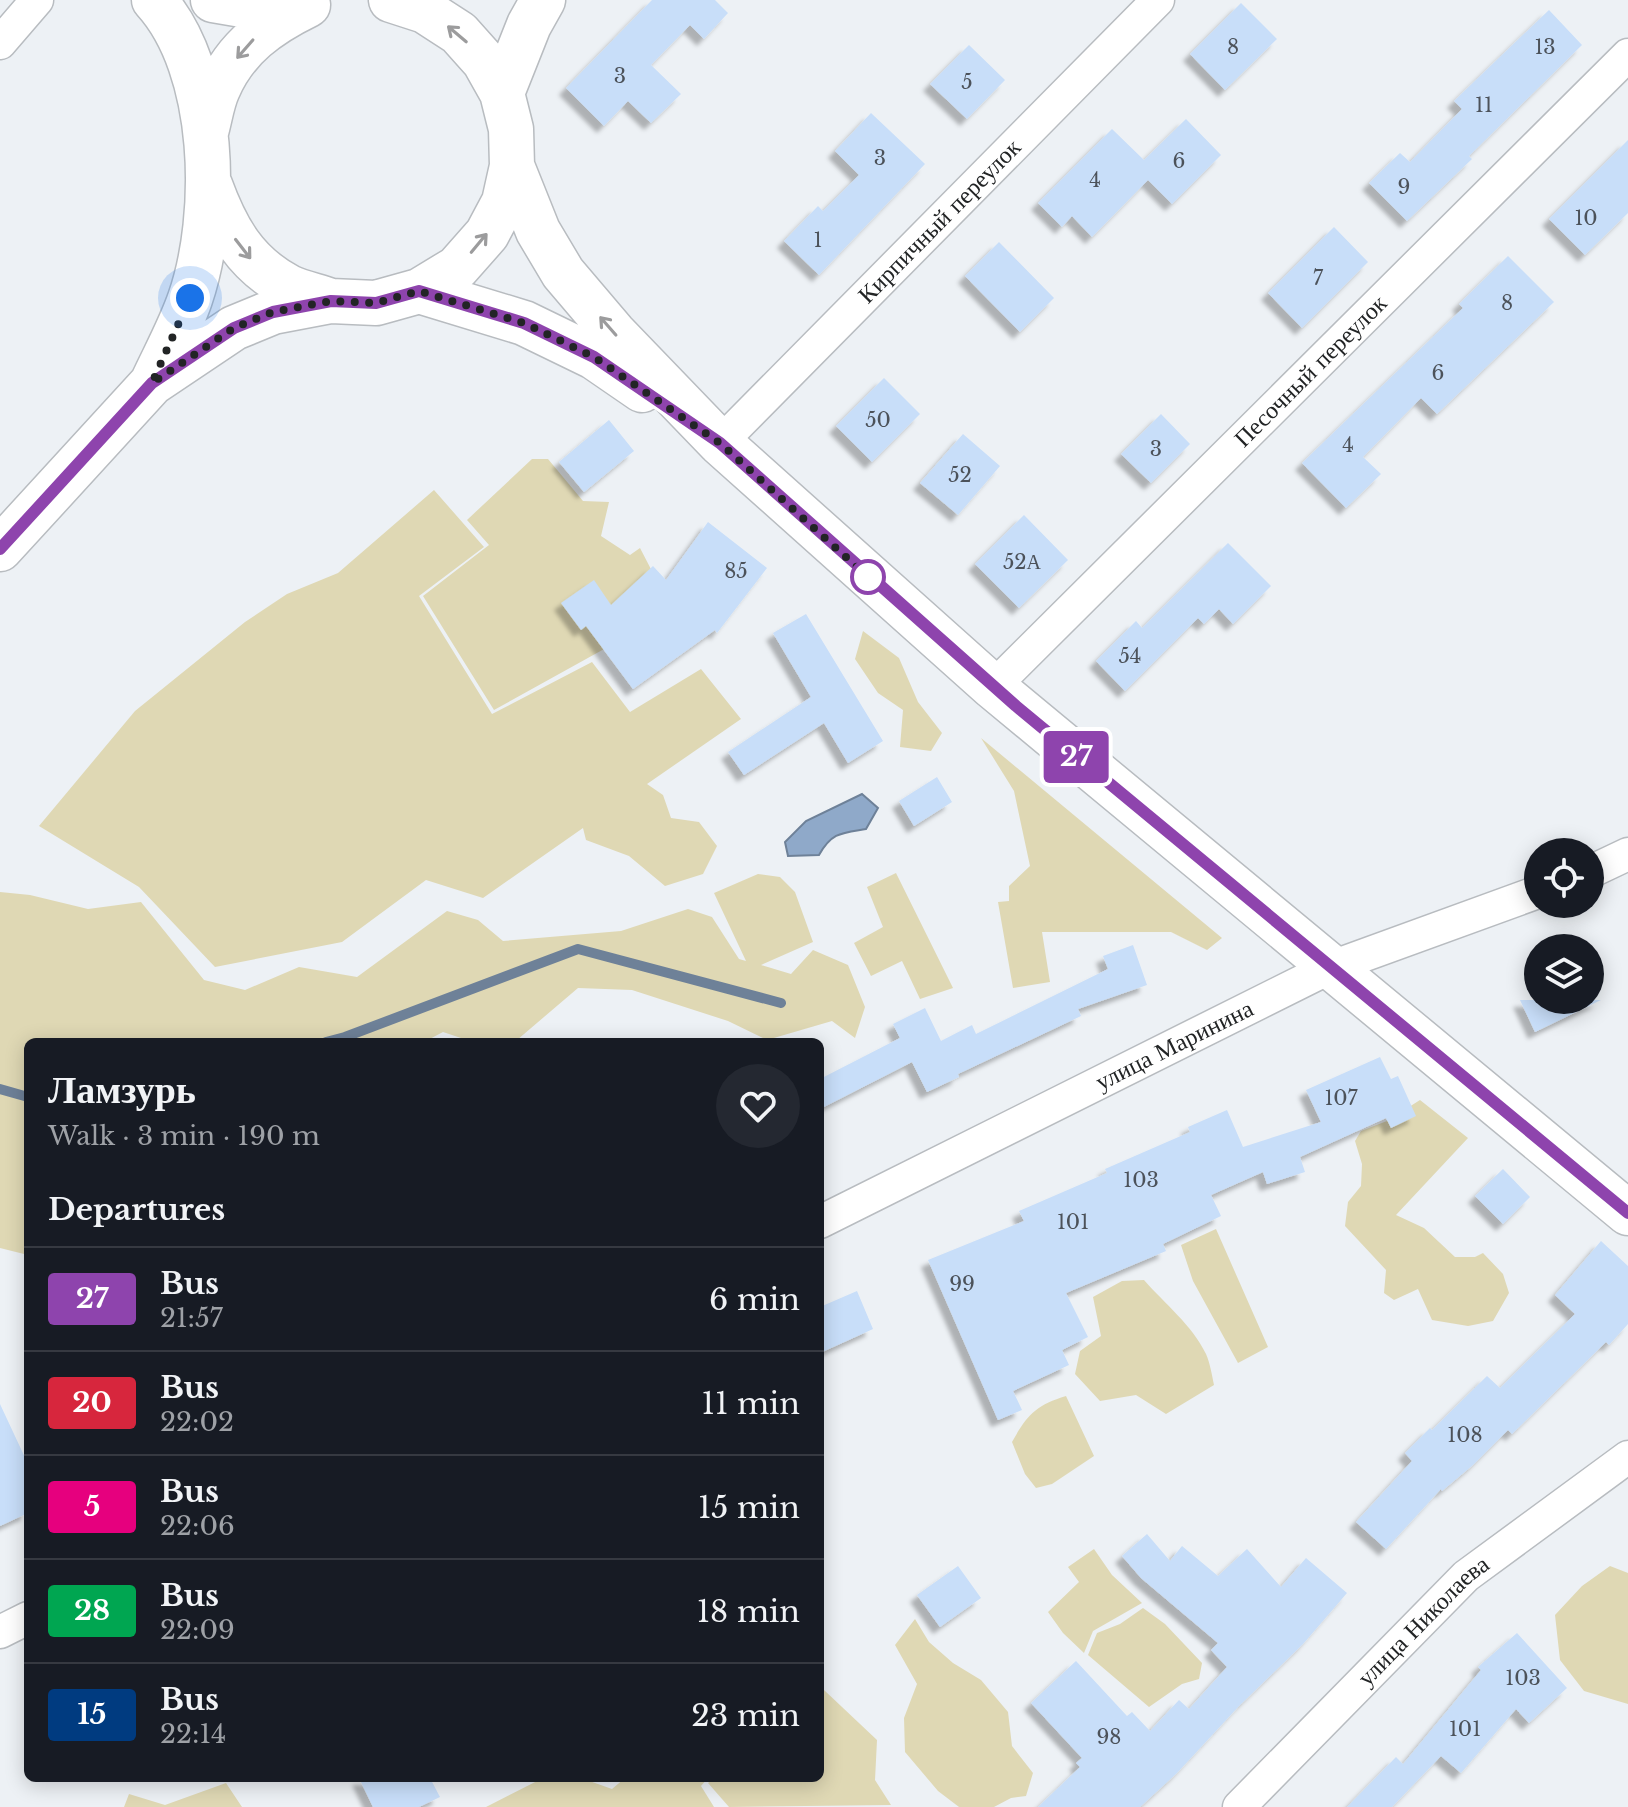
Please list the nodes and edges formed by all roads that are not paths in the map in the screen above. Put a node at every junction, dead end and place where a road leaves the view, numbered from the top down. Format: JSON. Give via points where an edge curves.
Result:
{"nodes":[{"id":1,"x":37,"y":0,"type":"edge"},
{"id":2,"x":154,"y":0,"type":"edge"},
{"id":3,"x":213,"y":0,"type":"edge"},
{"id":4,"x":391,"y":0,"type":"edge"},
{"id":5,"x":543,"y":0,"type":"edge"},
{"id":6,"x":1158,"y":0,"type":"edge"},
{"id":7,"x":319,"y":2,"type":"edge"},
{"id":8,"x":0,"y":43,"type":"edge"},
{"id":9,"x":1628,"y":55,"type":"edge"},
{"id":10,"x":502,"y":93,"type":"junction"},
{"id":11,"x":206,"y":134,"type":"junction"},
{"id":12,"x":512,"y":166,"type":"junction"},
{"id":13,"x":208,"y":180,"type":"junction"},
{"id":14,"x":419,"y":291,"type":"junction"},
{"id":15,"x":331,"y":301,"type":"junction"},
{"id":16,"x":152,"y":383,"type":"junction"},
{"id":17,"x":720,"y":443,"type":"junction"},
{"id":18,"x":0,"y":549,"type":"edge"},
{"id":19,"x":993,"y":687,"type":"junction"},
{"id":20,"x":1628,"y":854,"type":"edge"},
{"id":21,"x":1604,"y":865,"type":"edge"},
{"id":22,"x":1524,"y":897,"type":"edge"},
{"id":23,"x":1329,"y":968,"type":"junction"},
{"id":24,"x":1628,"y":1213,"type":"edge"},
{"id":25,"x":824,"y":1220,"type":"edge"},
{"id":26,"x":1628,"y":1457,"type":"edge"},
{"id":27,"x":24,"y":1620,"type":"edge"},
{"id":28,"x":0,"y":1632,"type":"edge"},
{"id":29,"x":1239,"y":1807,"type":"edge"}],
"edges":[{"from":1,"to":8,"type":"street"},
{"from":2,"to":11,"type":"main road","via":[[184,49],[198,87]]},
{"from":3,"to":7,"type":"main road","via":[[254,7]]},
{"from":10,"to":4,"type":"main road","one_way":true,"via":[[484,61],[459,33],[425,11]]},
{"from":5,"to":10,"type":"main road"},
{"from":6,"to":17,"type":"street","name":"Кирпичный переулок"},
{"from":7,"to":11,"type":"main road","one_way":true,"via":[[272,23],[242,49],[217,89]]},
{"from":9,"to":19,"type":"street","name":"Песочный переулок"},
{"from":10,"to":12,"type":"main road","via":[[511,129]]},
{"from":11,"to":13,"type":"main road"},
{"from":14,"to":12,"type":"main road","one_way":true,"via":[[457,268],[487,234],[504,202]]},
{"from":17,"to":12,"type":"main road","one_way":true,"via":[[563,273],[538,231]]},
{"from":13,"to":15,"type":"main road","one_way":true,"via":[[224,224],[253,261],[289,287]]},
{"from":13,"to":16,"type":"main road","via":[[190,298]]},
{"from":14,"to":15,"type":"main road","via":[[376,303]]},
{"from":14,"to":17,"type":"main road","via":[[524,323],[594,357]]},
{"from":15,"to":16,"type":"main road","via":[[273,312],[234,328]]},
{"from":16,"to":18,"type":"main road"},
{"from":17,"to":19,"type":"main road"},
{"from":19,"to":23,"type":"main road"},
{"from":20,"to":21,"type":"street"},
{"from":22,"to":23,"type":"street","name":"улица Маринина"},
{"from":23,"to":24,"type":"main road"},
{"from":23,"to":25,"type":"street","name":"улица Маринина"},
{"from":26,"to":29,"type":"street","name":"улица Николаева","via":[[1466,1576]]},
{"from":27,"to":28,"type":"street"}]}
